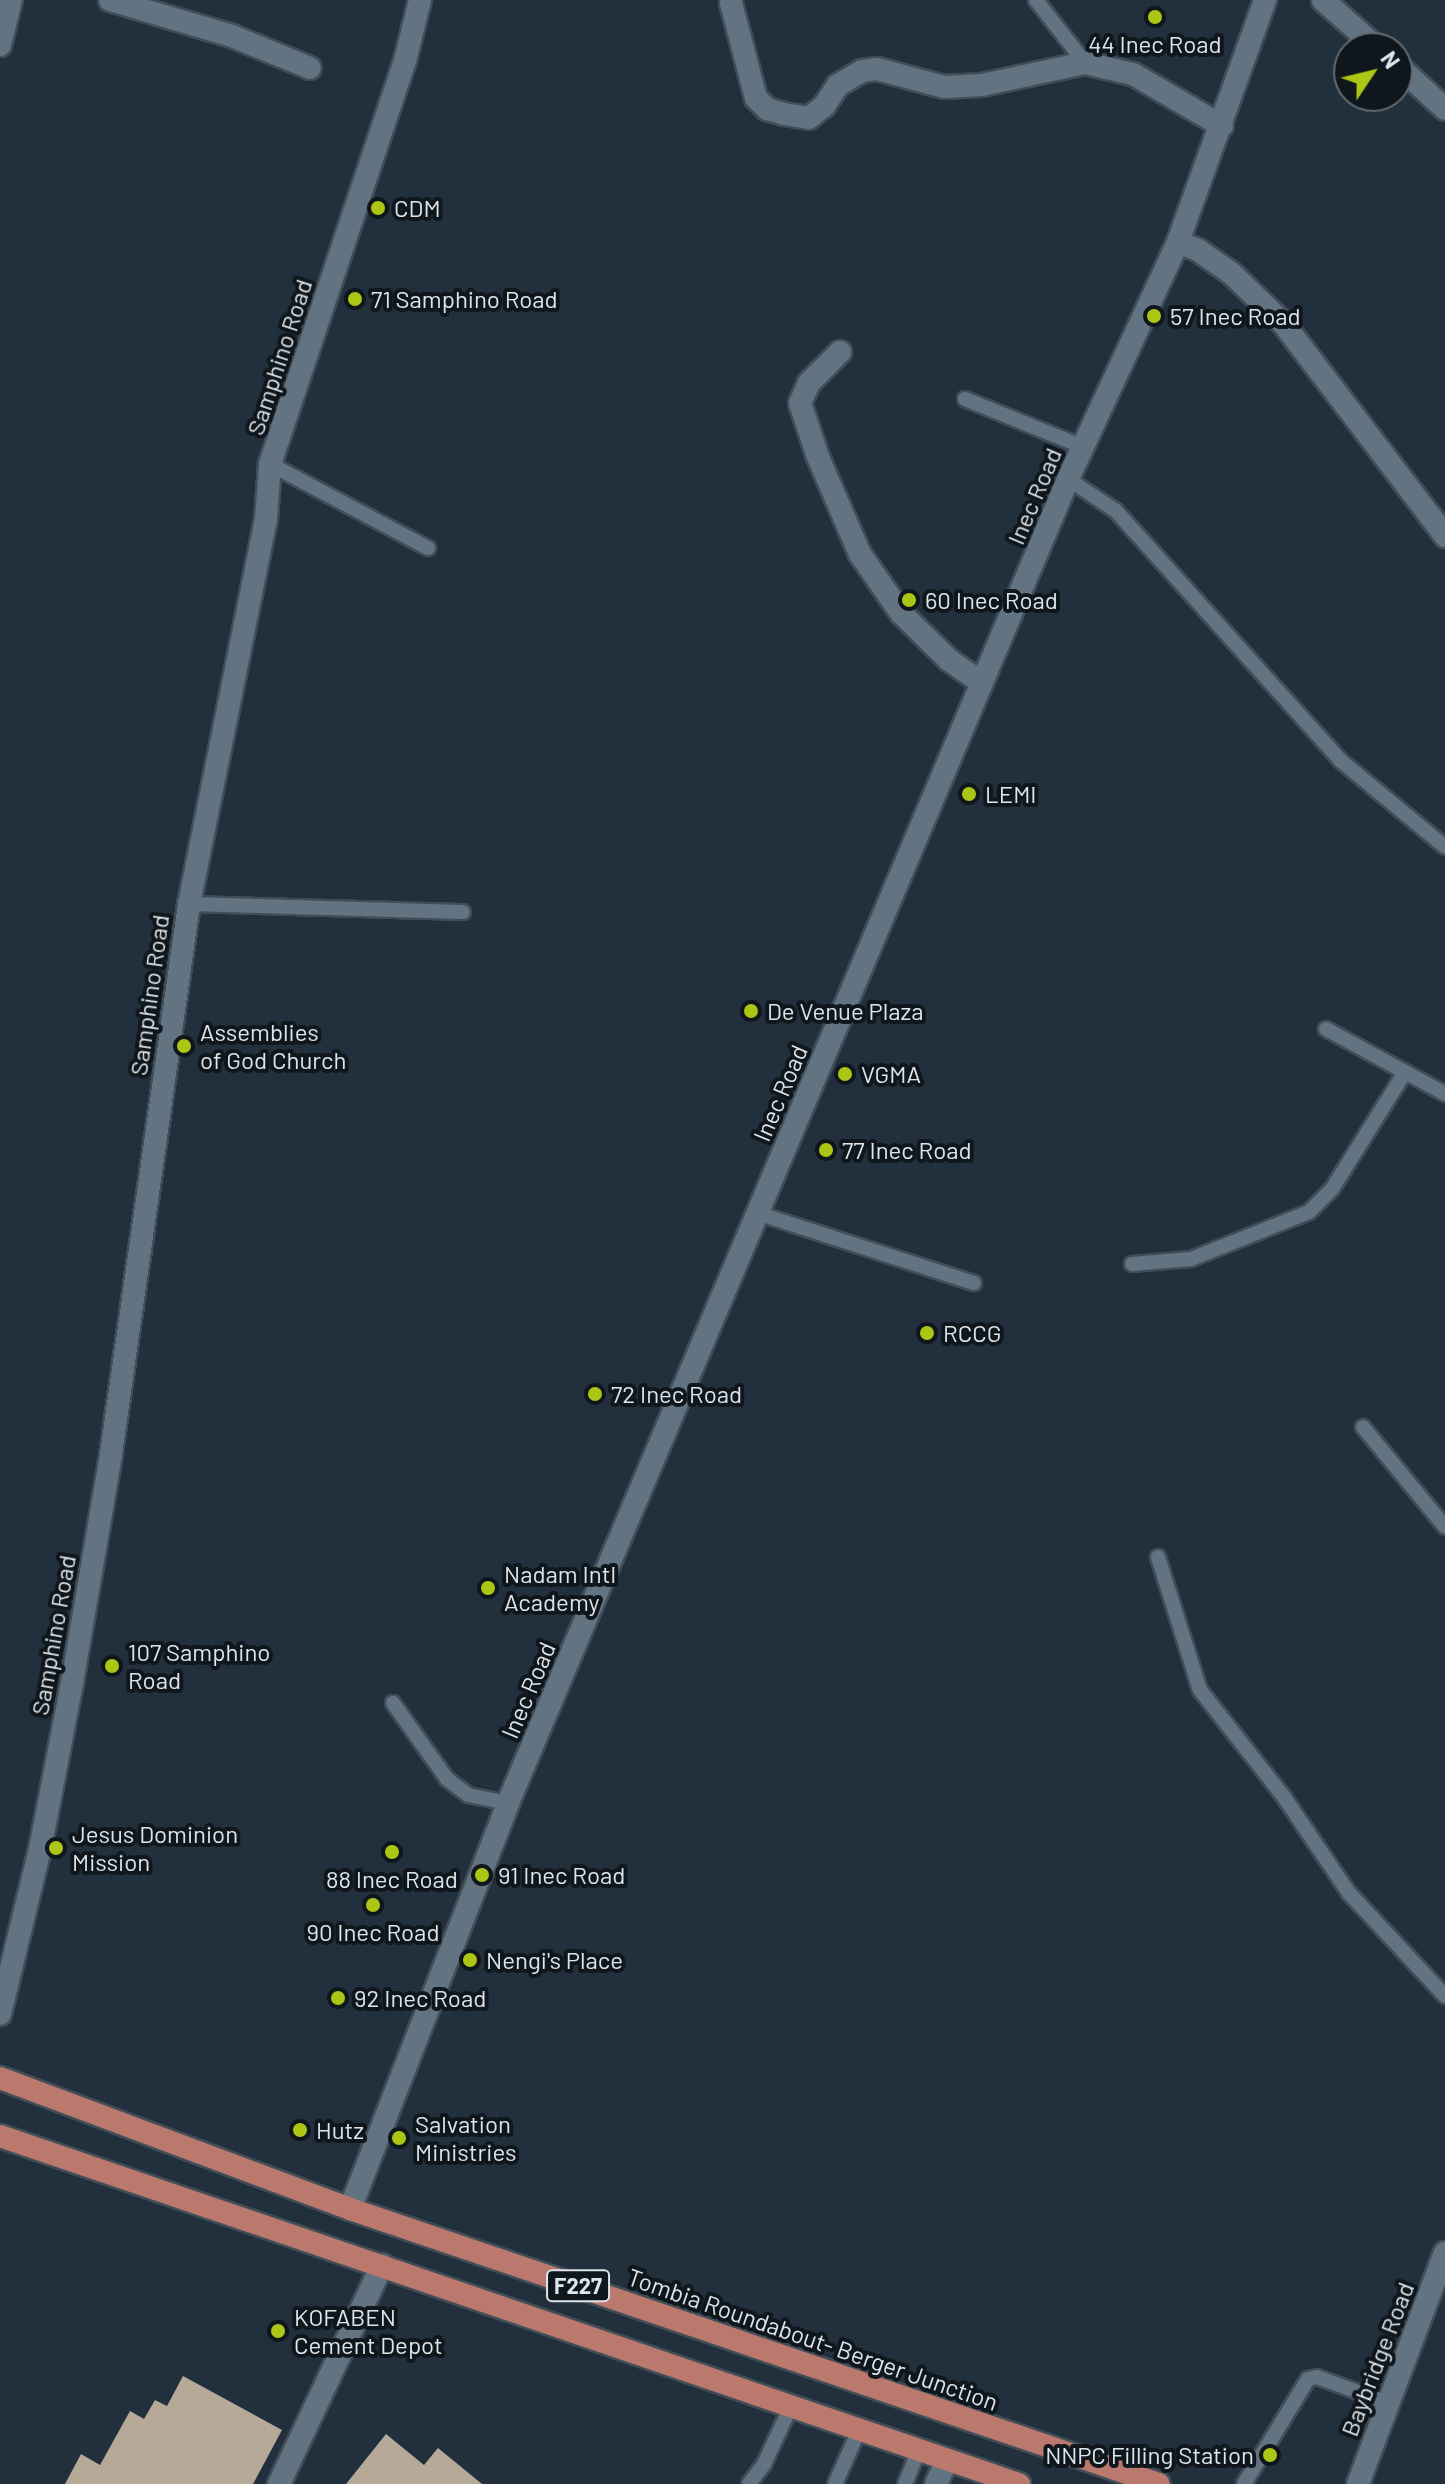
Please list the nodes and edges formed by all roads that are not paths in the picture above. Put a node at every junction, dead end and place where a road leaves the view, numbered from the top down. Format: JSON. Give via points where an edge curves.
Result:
{"nodes":[{"id":1,"x":11,"y":0,"type":"edge"},
{"id":2,"x":110,"y":0,"type":"edge"},
{"id":3,"x":420,"y":0,"type":"edge"},
{"id":4,"x":1036,"y":0,"type":"edge"},
{"id":5,"x":1265,"y":0,"type":"edge"},
{"id":6,"x":1323,"y":0,"type":"edge"},
{"id":7,"x":731,"y":3,"type":"dead end"},
{"id":8,"x":1359,"y":32,"type":"edge"},
{"id":9,"x":1,"y":33,"type":"edge"},
{"id":10,"x":1085,"y":63,"type":"junction"},
{"id":11,"x":310,"y":68,"type":"dead end"},
{"id":12,"x":1413,"y":80,"type":"edge"},
{"id":13,"x":1445,"y":109,"type":"edge"},
{"id":14,"x":1222,"y":126,"type":"junction"},
{"id":15,"x":1178,"y":242,"type":"junction"},
{"id":16,"x":840,"y":352,"type":"dead end"},
{"id":17,"x":965,"y":399,"type":"dead end"},
{"id":18,"x":1083,"y":447,"type":"junction"},
{"id":19,"x":270,"y":464,"type":"junction"},
{"id":20,"x":1068,"y":479,"type":"junction"},
{"id":21,"x":1445,"y":536,"type":"edge"},
{"id":22,"x":428,"y":548,"type":"dead end"},
{"id":23,"x":982,"y":683,"type":"junction"},
{"id":24,"x":1445,"y":847,"type":"edge"},
{"id":25,"x":189,"y":904,"type":"junction"},
{"id":26,"x":463,"y":912,"type":"dead end"},
{"id":27,"x":1326,"y":1029,"type":"dead end"},
{"id":28,"x":1405,"y":1072,"type":"junction"},
{"id":29,"x":1445,"y":1094,"type":"edge"},
{"id":30,"x":757,"y":1213,"type":"junction"},
{"id":31,"x":1132,"y":1264,"type":"dead end"},
{"id":32,"x":974,"y":1283,"type":"dead end"},
{"id":33,"x":1363,"y":1427,"type":"dead end"},
{"id":34,"x":1445,"y":1527,"type":"edge"},
{"id":35,"x":1158,"y":1557,"type":"dead end"},
{"id":36,"x":393,"y":1703,"type":"dead end"},
{"id":37,"x":508,"y":1803,"type":"junction"},
{"id":38,"x":1445,"y":1996,"type":"edge"},
{"id":39,"x":0,"y":2014,"type":"edge"},
{"id":40,"x":0,"y":2078,"type":"edge"},
{"id":41,"x":0,"y":2136,"type":"edge"},
{"id":42,"x":350,"y":2209,"type":"junction"},
{"id":43,"x":1445,"y":2253,"type":"edge"},
{"id":44,"x":382,"y":2265,"type":"junction"},
{"id":45,"x":1388,"y":2403,"type":"junction"},
{"id":46,"x":791,"y":2406,"type":"junction"},
{"id":47,"x":859,"y":2430,"type":"junction"},
{"id":48,"x":918,"y":2451,"type":"junction"},
{"id":49,"x":947,"y":2460,"type":"junction"},
{"id":50,"x":279,"y":2484,"type":"edge"},
{"id":51,"x":749,"y":2484,"type":"edge"},
{"id":52,"x":835,"y":2484,"type":"edge"},
{"id":53,"x":905,"y":2484,"type":"edge"},
{"id":54,"x":936,"y":2484,"type":"edge"},
{"id":55,"x":1019,"y":2484,"type":"edge"},
{"id":56,"x":1159,"y":2484,"type":"edge"},
{"id":57,"x":1244,"y":2484,"type":"edge"},
{"id":58,"x":1358,"y":2484,"type":"edge"}],
"edges":[{"from":1,"to":9,"type":"street"},
{"from":2,"to":11,"type":"street","via":[[232,36]]},
{"from":3,"to":19,"type":"street","name":"Samphino Road","via":[[405,61]]},
{"from":4,"to":10,"type":"lane"},
{"from":5,"to":14,"type":"street","name":"Inec Road"},
{"from":6,"to":8,"type":"street"},
{"from":7,"to":10,"type":"street","via":[[756,98],[767,109],[809,118],[838,85],[862,71],[877,69],[944,87],[982,85]]},
{"from":10,"to":14,"type":"street","via":[[1133,74]]},
{"from":12,"to":13,"type":"street"},
{"from":14,"to":15,"type":"street","name":"Inec Road"},
{"from":15,"to":18,"type":"street","name":"Inec Road"},
{"from":15,"to":21,"type":"street","via":[[1230,272],[1283,323]]},
{"from":16,"to":23,"type":"street","via":[[809,383],[800,403],[818,457],[860,554],[901,613],[949,660]]},
{"from":17,"to":18,"type":"lane"},
{"from":18,"to":20,"type":"street","name":"Inec Road"},
{"from":19,"to":22,"type":"lane"},
{"from":19,"to":25,"type":"street","name":"Samphino Road","via":[[266,519]]},
{"from":20,"to":23,"type":"street","name":"Inec Road"},
{"from":20,"to":24,"type":"lane","via":[[1116,511],[1340,760]]},
{"from":23,"to":30,"type":"street","name":"Inec Road"},
{"from":25,"to":26,"type":"lane"},
{"from":25,"to":39,"type":"street","name":"Samphino Road","via":[[111,1454],[41,1844]]},
{"from":27,"to":28,"type":"lane"},
{"from":28,"to":29,"type":"lane"},
{"from":28,"to":31,"type":"lane","via":[[1332,1189],[1309,1212],[1191,1259]]},
{"from":30,"to":32,"type":"lane"},
{"from":30,"to":37,"type":"street","name":"Inec Road"},
{"from":33,"to":34,"type":"lane"},
{"from":35,"to":38,"type":"lane","via":[[1200,1690],[1284,1797],[1349,1893]]},
{"from":36,"to":37,"type":"lane","via":[[447,1779],[468,1795]]},
{"from":37,"to":42,"type":"street","name":"Inec Road"},
{"from":40,"to":42,"type":"main road","name":"Tombia Roundabout- Berger Junction","number":"F227"},
{"from":41,"to":44,"type":"main road","number":"F227"},
{"from":42,"to":56,"type":"main road","name":"Tombia Roundabout- Berger Junction","number":"F227"},
{"from":43,"to":45,"type":"street","name":"Baybridge Road"},
{"from":44,"to":46,"type":"main road","number":"F227"},
{"from":44,"to":50,"type":"street"},
{"from":45,"to":57,"type":"lane","via":[[1317,2377],[1308,2379]]},
{"from":45,"to":58,"type":"street","name":"Baybridge Road"},
{"from":46,"to":47,"type":"main road","number":"F227"},
{"from":46,"to":51,"type":"lane"},
{"from":47,"to":48,"type":"main road","number":"F227"},
{"from":47,"to":52,"type":"lane"},
{"from":48,"to":49,"type":"main road","number":"F227"},
{"from":48,"to":53,"type":"lane"},
{"from":49,"to":54,"type":"street"},
{"from":49,"to":55,"type":"main road","number":"F227"}]}
